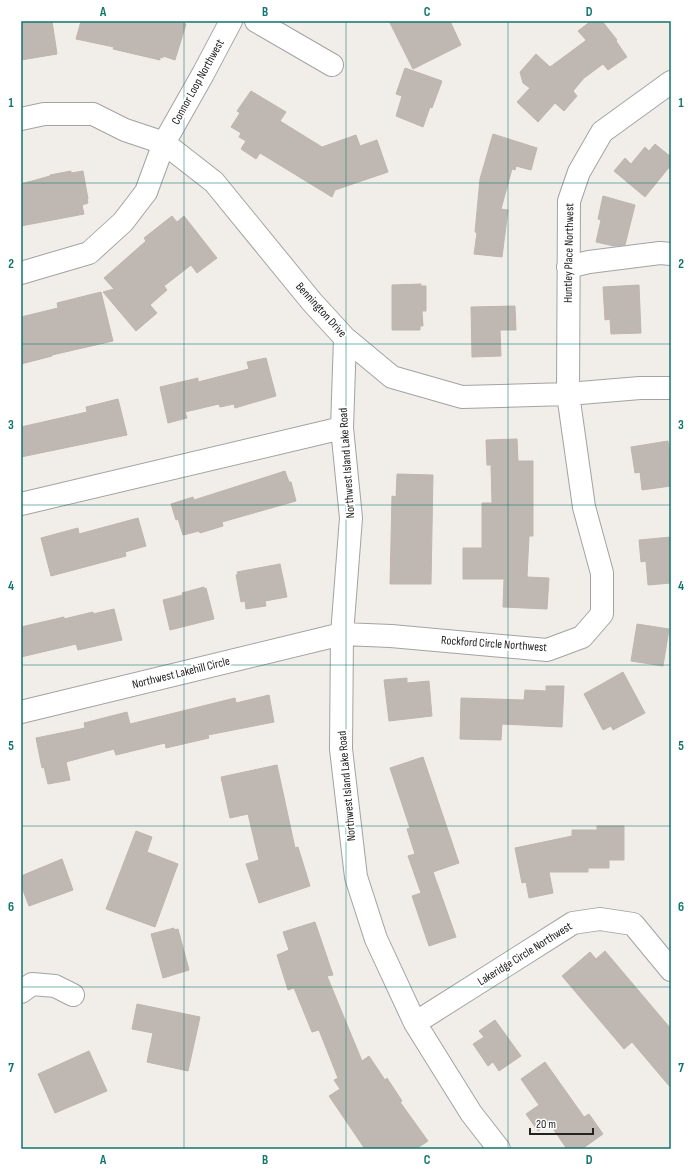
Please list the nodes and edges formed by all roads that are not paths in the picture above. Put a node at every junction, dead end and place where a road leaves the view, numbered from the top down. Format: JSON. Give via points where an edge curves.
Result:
{"nodes":[{"id":1,"x":231,"y":21,"type":"edge"},
{"id":2,"x":256,"y":21,"type":"edge"},
{"id":3,"x":332,"y":65,"type":"dead end"},
{"id":4,"x":671,"y":82,"type":"edge"},
{"id":5,"x":21,"y":119,"type":"edge"},
{"id":6,"x":164,"y":143,"type":"junction"},
{"id":7,"x":671,"y":254,"type":"edge"},
{"id":8,"x":568,"y":267,"type":"junction"},
{"id":9,"x":21,"y":273,"type":"edge"},
{"id":10,"x":345,"y":338,"type":"junction"},
{"id":11,"x":671,"y":388,"type":"edge"},
{"id":12,"x":568,"y":394,"type":"junction"},
{"id":13,"x":342,"y":428,"type":"junction"},
{"id":14,"x":21,"y":504,"type":"edge"},
{"id":15,"x":342,"y":634,"type":"junction"},
{"id":16,"x":21,"y":712,"type":"edge"},
{"id":17,"x":671,"y":970,"type":"edge"},
{"id":18,"x":21,"y":992,"type":"edge"},
{"id":19,"x":73,"y":995,"type":"dead end"},
{"id":20,"x":415,"y":1023,"type":"junction"},
{"id":21,"x":498,"y":1149,"type":"edge"}],
"edges":[{"from":1,"to":6,"type":"street","name":"Connor Loop Northwest"},
{"from":2,"to":3,"type":"street"},
{"from":4,"to":8,"type":"street","name":"Huntley Place Northwest","via":[[602,132],[579,172],[569,201]]},
{"from":5,"to":6,"type":"street","name":"Bennington Drive","via":[[44,114],[94,114],[125,130]]},
{"from":6,"to":9,"type":"street","name":"Connor Loop Northwest","via":[[146,192],[123,222],[89,253]]},
{"from":6,"to":10,"type":"street","name":"Bennington Drive","via":[[214,182],[312,302]]},
{"from":7,"to":8,"type":"street","via":[[660,253]]},
{"from":8,"to":12,"type":"street","name":"Huntley Place Northwest"},
{"from":10,"to":12,"type":"street","name":"Bennington Drive","via":[[392,377],[462,396]]},
{"from":10,"to":13,"type":"street","name":"Northwest Island Lake Road"},
{"from":11,"to":12,"type":"street","name":"Bennington Drive"},
{"from":12,"to":15,"type":"street","name":"Rockford Circle Northwest","via":[[584,507],[602,573],[602,614],[582,637],[548,650]]},
{"from":13,"to":14,"type":"street"},
{"from":13,"to":15,"type":"street","name":"Northwest Island Lake Road","via":[[351,518]]},
{"from":15,"to":16,"type":"street","name":"Northwest Lakehill Circle"},
{"from":15,"to":20,"type":"street","name":"Northwest Island Lake Road","via":[[341,749],[356,877],[376,939]]},
{"from":17,"to":20,"type":"street","name":"Lakeridge Circle Northwest","via":[[633,924],[600,919],[573,922]]},
{"from":18,"to":19,"type":"street","via":[[32,984],[55,986]]},
{"from":20,"to":21,"type":"street","name":"Northwest Island Lake Road","via":[[471,1113]]}]}
